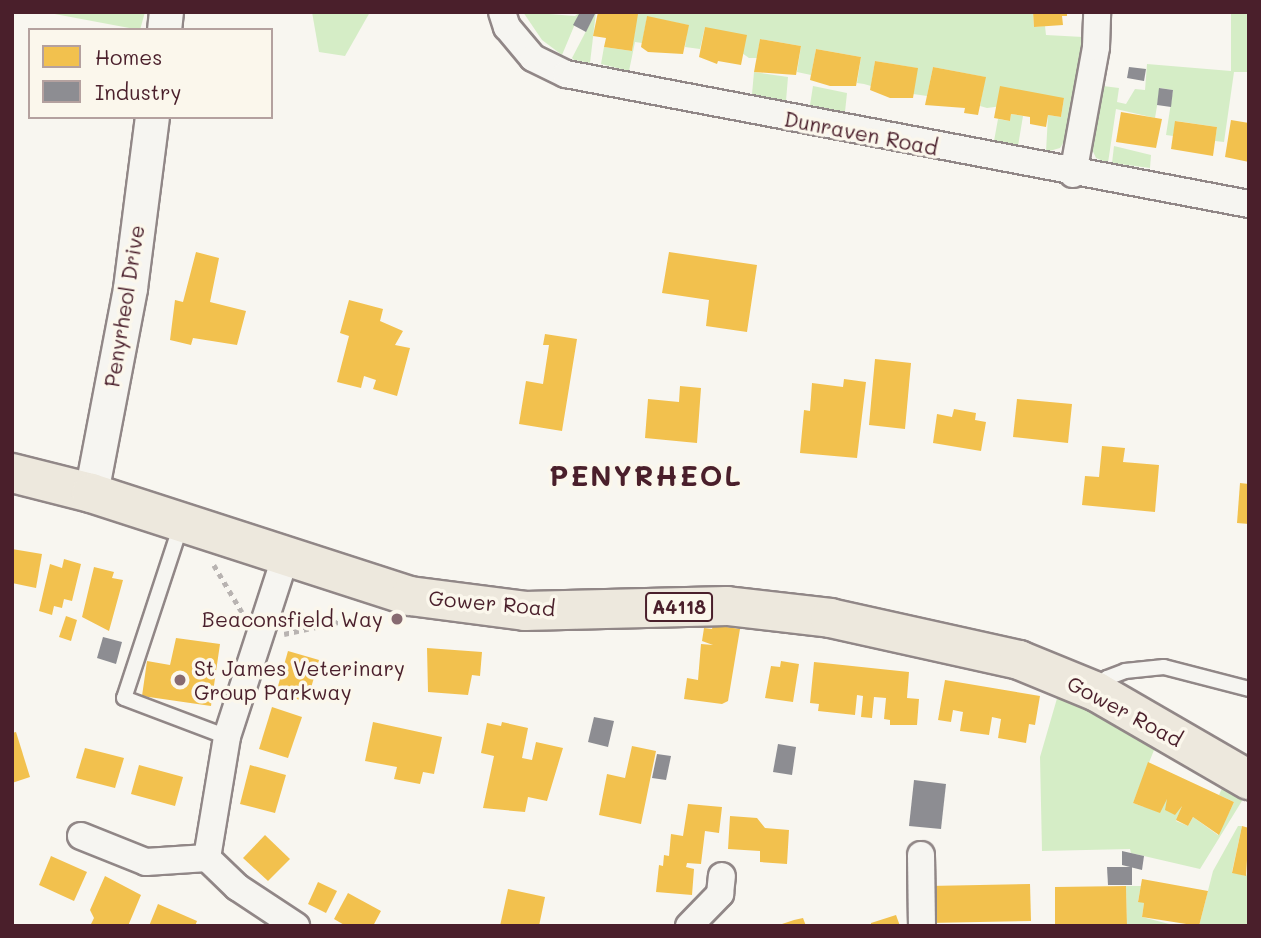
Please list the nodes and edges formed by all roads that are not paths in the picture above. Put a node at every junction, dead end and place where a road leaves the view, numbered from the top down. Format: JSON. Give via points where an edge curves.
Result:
{"nodes":[{"id":1,"x":502,"y":12,"type":"edge"},
{"id":2,"x":1097,"y":12,"type":"edge"},
{"id":3,"x":152,"y":119,"type":"edge"},
{"id":4,"x":1073,"y":174,"type":"junction"},
{"id":5,"x":1249,"y":204,"type":"edge"},
{"id":6,"x":12,"y":473,"type":"edge"},
{"id":7,"x":91,"y":493,"type":"junction"},
{"id":8,"x":181,"y":525,"type":"junction"},
{"id":9,"x":285,"y":558,"type":"junction"},
{"id":10,"x":1249,"y":689,"type":"edge"},
{"id":11,"x":1097,"y":692,"type":"junction"},
{"id":12,"x":227,"y":737,"type":"junction"},
{"id":13,"x":1249,"y":780,"type":"edge"},
{"id":14,"x":81,"y":836,"type":"dead end"},
{"id":15,"x":921,"y":855,"type":"dead end"},
{"id":16,"x":207,"y":858,"type":"junction"},
{"id":17,"x":722,"y":876,"type":"dead end"},
{"id":18,"x":296,"y":926,"type":"edge"},
{"id":19,"x":689,"y":926,"type":"edge"},
{"id":20,"x":922,"y":926,"type":"edge"}],
"edges":[{"from":1,"to":4,"type":"street","name":"Dunraven Road","via":[[507,27],[533,58],[566,74]]},
{"from":2,"to":4,"type":"street","via":[[1096,47]]},
{"from":3,"to":7,"type":"street","name":"Penyrheol Drive","via":[[130,288]]},
{"from":4,"to":5,"type":"street","name":"Dunraven Road"},
{"from":6,"to":7,"type":"main road","name":"Gower Road","number":"A4118"},
{"from":7,"to":8,"type":"main road","name":"Gower Road","number":"A4118"},
{"from":8,"to":9,"type":"main road","name":"Gower Road","number":"A4118"},
{"from":8,"to":12,"type":"lane","via":[[124,698]]},
{"from":9,"to":11,"type":"main road","name":"Gower Road","number":"A4118","via":[[410,596],[525,611],[727,606],[830,618],[1019,660]]},
{"from":9,"to":12,"type":"street"},
{"from":10,"to":11,"type":"lane","via":[[1164,667],[1107,678]]},
{"from":11,"to":13,"type":"main road","name":"Gower Road","number":"A4118"},
{"from":12,"to":16,"type":"street"},
{"from":14,"to":16,"type":"street","via":[[146,862]]},
{"from":15,"to":20,"type":"street"},
{"from":16,"to":18,"type":"street","via":[[237,887]]},
{"from":17,"to":19,"type":"street","via":[[720,894]]}]}
